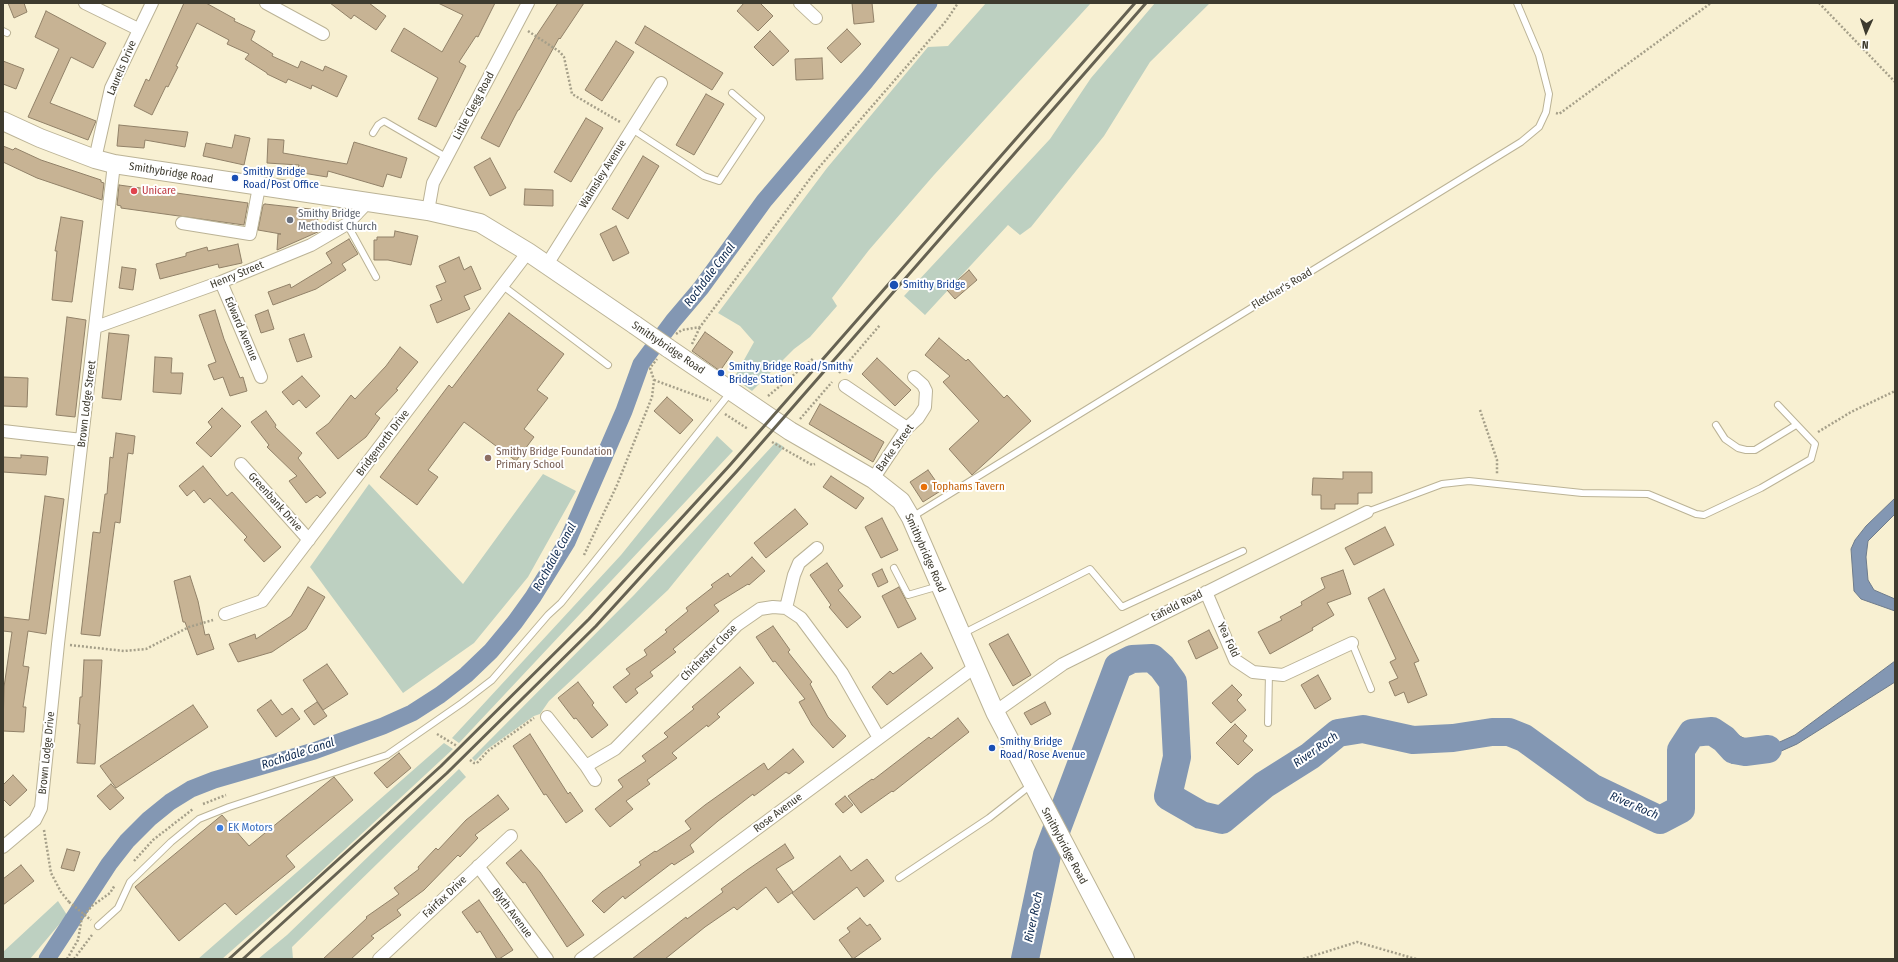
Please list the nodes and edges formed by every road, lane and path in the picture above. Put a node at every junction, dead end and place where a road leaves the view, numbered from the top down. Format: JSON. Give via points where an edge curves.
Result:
{"nodes":[{"id":1,"x":86,"y":3,"type":"edge"},
{"id":2,"x":152,"y":3,"type":"edge"},
{"id":3,"x":266,"y":3,"type":"edge"},
{"id":4,"x":528,"y":3,"type":"edge"},
{"id":5,"x":800,"y":3,"type":"edge"},
{"id":6,"x":958,"y":3,"type":"edge"},
{"id":7,"x":1517,"y":3,"type":"edge"},
{"id":8,"x":1712,"y":3,"type":"edge"},
{"id":9,"x":1819,"y":3,"type":"edge"},
{"id":10,"x":816,"y":18,"type":"dead end"},
{"id":11,"x":517,"y":24,"type":"junction"},
{"id":12,"x":138,"y":29,"type":"junction"},
{"id":13,"x":323,"y":34,"type":"dead end"},
{"id":14,"x":1895,"y":82,"type":"edge"},
{"id":15,"x":660,"y":83,"type":"dead end"},
{"id":16,"x":732,"y":93,"type":"dead end"},
{"id":17,"x":1546,"y":112,"type":"junction"},
{"id":18,"x":3,"y":121,"type":"edge"},
{"id":19,"x":632,"y":129,"type":"junction"},
{"id":20,"x":373,"y":133,"type":"dead end"},
{"id":21,"x":446,"y":157,"type":"junction"},
{"id":22,"x":95,"y":159,"type":"junction"},
{"id":23,"x":114,"y":164,"type":"junction"},
{"id":24,"x":259,"y":187,"type":"junction"},
{"id":25,"x":367,"y":203,"type":"junction"},
{"id":26,"x":428,"y":211,"type":"junction"},
{"id":27,"x":182,"y":223,"type":"dead end"},
{"id":28,"x":347,"y":224,"type":"junction"},
{"id":29,"x":528,"y":252,"type":"junction"},
{"id":30,"x":546,"y":266,"type":"junction"},
{"id":31,"x":376,"y":277,"type":"dead end"},
{"id":32,"x":221,"y":282,"type":"junction"},
{"id":33,"x":503,"y":286,"type":"junction"},
{"id":34,"x":96,"y":327,"type":"junction"},
{"id":35,"x":700,"y":327,"type":"junction"},
{"id":36,"x":671,"y":347,"type":"junction"},
{"id":37,"x":814,"y":358,"type":"dead end"},
{"id":38,"x":608,"y":365,"type":"dead end"},
{"id":39,"x":261,"y":377,"type":"dead end"},
{"id":40,"x":914,"y":377,"type":"dead end"},
{"id":41,"x":654,"y":380,"type":"junction"},
{"id":42,"x":845,"y":386,"type":"dead end"},
{"id":43,"x":732,"y":391,"type":"junction"},
{"id":44,"x":1895,"y":391,"type":"edge"},
{"id":45,"x":1778,"y":405,"type":"dead end"},
{"id":46,"x":754,"y":407,"type":"junction"},
{"id":47,"x":718,"y":408,"type":"junction"},
{"id":48,"x":1480,"y":410,"type":"dead end"},
{"id":49,"x":730,"y":418,"type":"dead end"},
{"id":50,"x":1716,"y":425,"type":"dead end"},
{"id":51,"x":1796,"y":425,"type":"junction"},
{"id":52,"x":907,"y":428,"type":"junction"},
{"id":53,"x":748,"y":429,"type":"dead end"},
{"id":54,"x":3,"y":431,"type":"edge"},
{"id":55,"x":1809,"y":438,"type":"junction"},
{"id":56,"x":82,"y":440,"type":"junction"},
{"id":57,"x":241,"y":464,"type":"dead end"},
{"id":58,"x":873,"y":479,"type":"junction"},
{"id":59,"x":1496,"y":483,"type":"junction"},
{"id":60,"x":1367,"y":512,"type":"joint"},
{"id":61,"x":911,"y":518,"type":"junction"},
{"id":62,"x":309,"y":540,"type":"junction"},
{"id":63,"x":817,"y":548,"type":"dead end"},
{"id":64,"x":1243,"y":552,"type":"dead end"},
{"id":65,"x":583,"y":558,"type":"dead end"},
{"id":66,"x":894,"y":568,"type":"dead end"},
{"id":67,"x":940,"y":586,"type":"junction"},
{"id":68,"x":1206,"y":592,"type":"junction"},
{"id":69,"x":786,"y":608,"type":"junction"},
{"id":70,"x":225,"y":614,"type":"joint"},
{"id":71,"x":961,"y":634,"type":"junction"},
{"id":72,"x":1352,"y":643,"type":"joint"},
{"id":73,"x":58,"y":644,"type":"junction"},
{"id":74,"x":975,"y":667,"type":"junction"},
{"id":75,"x":1269,"y":673,"type":"junction"},
{"id":76,"x":1371,"y":688,"type":"dead end"},
{"id":77,"x":994,"y":712,"type":"junction"},
{"id":78,"x":547,"y":717,"type":"joint"},
{"id":79,"x":1268,"y":723,"type":"dead end"},
{"id":80,"x":427,"y":729,"type":"junction"},
{"id":81,"x":879,"y":738,"type":"junction"},
{"id":82,"x":457,"y":746,"type":"dead end"},
{"id":83,"x":470,"y":760,"type":"dead end"},
{"id":84,"x":586,"y":766,"type":"junction"},
{"id":85,"x":595,"y":780,"type":"dead end"},
{"id":86,"x":1032,"y":784,"type":"junction"},
{"id":87,"x":41,"y":808,"type":"junction"},
{"id":88,"x":511,"y":836,"type":"dead end"},
{"id":89,"x":3,"y":847,"type":"edge"},
{"id":90,"x":478,"y":866,"type":"junction"},
{"id":91,"x":899,"y":878,"type":"dead end"},
{"id":92,"x":98,"y":926,"type":"junction"},
{"id":93,"x":74,"y":959,"type":"edge"},
{"id":94,"x":379,"y":959,"type":"edge"},
{"id":95,"x":547,"y":959,"type":"edge"},
{"id":96,"x":581,"y":959,"type":"edge"},
{"id":97,"x":1125,"y":959,"type":"edge"},
{"id":98,"x":1303,"y":959,"type":"edge"},
{"id":99,"x":1416,"y":959,"type":"edge"}],
"edges":[{"from":1,"to":12,"type":"street"},
{"from":2,"to":12,"type":"street","name":"Laurels Drive"},
{"from":3,"to":13,"type":"street"},
{"from":4,"to":11,"type":"street","name":"Little Clegg Road"},
{"from":5,"to":10,"type":"street"},
{"from":6,"to":35,"type":"path","via":[[946,21],[815,172]]},
{"from":7,"to":17,"type":"lane","name":"Fletcher's Road","via":[[1539,55],[1546,81],[1549,94]]},
{"from":8,"to":17,"type":"path","via":[[1559,114]]},
{"from":9,"to":14,"type":"path"},
{"from":11,"to":19,"type":"path","via":[[564,57],[572,94]]},
{"from":11,"to":21,"type":"street","name":"Little Clegg Road"},
{"from":12,"to":22,"type":"street","name":"Laurels Drive","via":[[111,88]]},
{"from":15,"to":19,"type":"street","name":"Walmsley Avenue"},
{"from":16,"to":19,"type":"lane","via":[[761,118],[719,181],[704,176]]},
{"from":17,"to":61,"type":"lane","name":"Fletcher's Road","via":[[1539,127],[1521,142]]},
{"from":18,"to":22,"type":"street","name":"Smithybridge Road"},
{"from":19,"to":30,"type":"street","name":"Walmsley Avenue"},
{"from":20,"to":21,"type":"lane","via":[[384,121]]},
{"from":21,"to":26,"type":"street","name":"Little Clegg Road","via":[[433,183]]},
{"from":22,"to":23,"type":"street","name":"Smithybridge Road"},
{"from":23,"to":24,"type":"street","name":"Smithybridge Road"},
{"from":23,"to":34,"type":"street","name":"Brown Lodge Street"},
{"from":24,"to":25,"type":"street","name":"Smithybridge Road"},
{"from":24,"to":27,"type":"street","via":[[250,234]]},
{"from":25,"to":26,"type":"street","name":"Smithybridge Road"},
{"from":25,"to":28,"type":"street","name":"Henry Street"},
{"from":26,"to":29,"type":"street","name":"Smithybridge Road","via":[[480,223]]},
{"from":28,"to":31,"type":"lane"},
{"from":28,"to":32,"type":"street","name":"Henry Street","via":[[311,245]]},
{"from":29,"to":30,"type":"street","name":"Smithybridge Road"},
{"from":29,"to":33,"type":"street","name":"Bridgenorth Drive"},
{"from":30,"to":36,"type":"street","name":"Smithybridge Road","bridge":true},
{"from":32,"to":34,"type":"street","name":"Henry Street"},
{"from":32,"to":39,"type":"street","name":"Edward Avenue"},
{"from":33,"to":38,"type":"lane"},
{"from":33,"to":62,"type":"street","name":"Bridgenorth Drive"},
{"from":34,"to":56,"type":"street","name":"Brown Lodge Street"},
{"from":35,"to":36,"type":"path","via":[[675,334]]},
{"from":35,"to":36,"type":"path","via":[[691,346]]},
{"from":36,"to":41,"type":"path","via":[[650,368]]},
{"from":36,"to":43,"type":"street","name":"Smithybridge Road"},
{"from":37,"to":46,"type":"path"},
{"from":40,"to":52,"type":"street","name":"Barke Street","via":[[926,391],[925,407]]},
{"from":41,"to":47,"type":"path","via":[[711,401]]},
{"from":41,"to":65,"type":"path","via":[[649,404],[602,519]]},
{"from":42,"to":52,"type":"street"},
{"from":43,"to":46,"type":"street","name":"Smithybridge Road"},
{"from":43,"to":47,"type":"lane"},
{"from":44,"to":55,"type":"path","via":[[1851,412]]},
{"from":45,"to":51,"type":"lane"},
{"from":46,"to":58,"type":"street","name":"Smithybridge Road"},
{"from":47,"to":80,"type":"lane","via":[[561,603],[492,680]]},
{"from":48,"to":59,"type":"path","via":[[1497,460]]},
{"from":49,"to":53,"type":"path"},
{"from":50,"to":51,"type":"lane","via":[[1725,439],[1738,448],[1755,450]]},
{"from":51,"to":55,"type":"lane"},
{"from":52,"to":58,"type":"street","name":"Barke Street"},
{"from":54,"to":56,"type":"street"},
{"from":55,"to":59,"type":"lane","via":[[1814,444],[1811,459],[1761,488],[1704,515],[1648,494],[1582,493]]},
{"from":56,"to":73,"type":"street","name":"Brown Lodge Street"},
{"from":57,"to":62,"type":"street","name":"Greenbank Drive"},
{"from":58,"to":61,"type":"street","name":"Smithybridge Road","via":[[901,502]]},
{"from":59,"to":60,"type":"lane","via":[[1469,481],[1442,484]]},
{"from":60,"to":68,"type":"street","name":"Eafield Road"},
{"from":61,"to":67,"type":"street","name":"Smithybridge Road"},
{"from":62,"to":70,"type":"street","name":"Bridgenorth Drive","via":[[262,601]]},
{"from":63,"to":69,"type":"street","via":[[799,563]]},
{"from":64,"to":71,"type":"lane","via":[[1122,607],[1090,569]]},
{"from":66,"to":67,"type":"lane","via":[[908,595]]},
{"from":67,"to":71,"type":"street","name":"Smithybridge Road"},
{"from":68,"to":75,"type":"street","name":"Yea Fold","via":[[1235,660],[1253,672]]},
{"from":68,"to":77,"type":"street","name":"Eafield Road","via":[[1063,664]]},
{"from":69,"to":81,"type":"street","via":[[801,618],[842,673]]},
{"from":69,"to":84,"type":"street","name":"Chichester Close","via":[[760,609],[737,625],[615,749]]},
{"from":70,"to":73,"type":"path","via":[[189,627],[146,648],[124,651]]},
{"from":71,"to":74,"type":"street","name":"Smithybridge Road"},
{"from":72,"to":75,"type":"street","name":"Yea Fold","via":[[1283,675]]},
{"from":72,"to":76,"type":"lane"},
{"from":73,"to":87,"type":"street","name":"Brown Lodge Drive"},
{"from":74,"to":77,"type":"street","name":"Smithybridge Road"},
{"from":74,"to":81,"type":"street","name":"Rose Avenue"},
{"from":75,"to":79,"type":"lane"},
{"from":77,"to":86,"type":"street","name":"Smithybridge Road"},
{"from":78,"to":83,"type":"path","via":[[535,718],[476,762]]},
{"from":78,"to":84,"type":"street"},
{"from":80,"to":82,"type":"path"},
{"from":80,"to":92,"type":"lane","via":[[386,755],[199,819],[130,882],[118,908]]},
{"from":81,"to":96,"type":"street","name":"Rose Avenue"},
{"from":84,"to":85,"type":"street"},
{"from":86,"to":91,"type":"lane","via":[[988,818]]},
{"from":86,"to":97,"type":"street","name":"Smithybridge Road"},
{"from":87,"to":89,"type":"street","name":"Brown Lodge Drive","via":[[34,820]]},
{"from":87,"to":92,"type":"path","bridge":true,"via":[[51,873],[69,902]]},
{"from":88,"to":90,"type":"street","name":"Fairfax Drive"},
{"from":90,"to":94,"type":"street","name":"Fairfax Drive"},
{"from":90,"to":95,"type":"street","name":"Blyth Avenue"},
{"from":92,"to":93,"type":"path"},
{"from":98,"to":99,"type":"path","via":[[1356,942]]}]}
